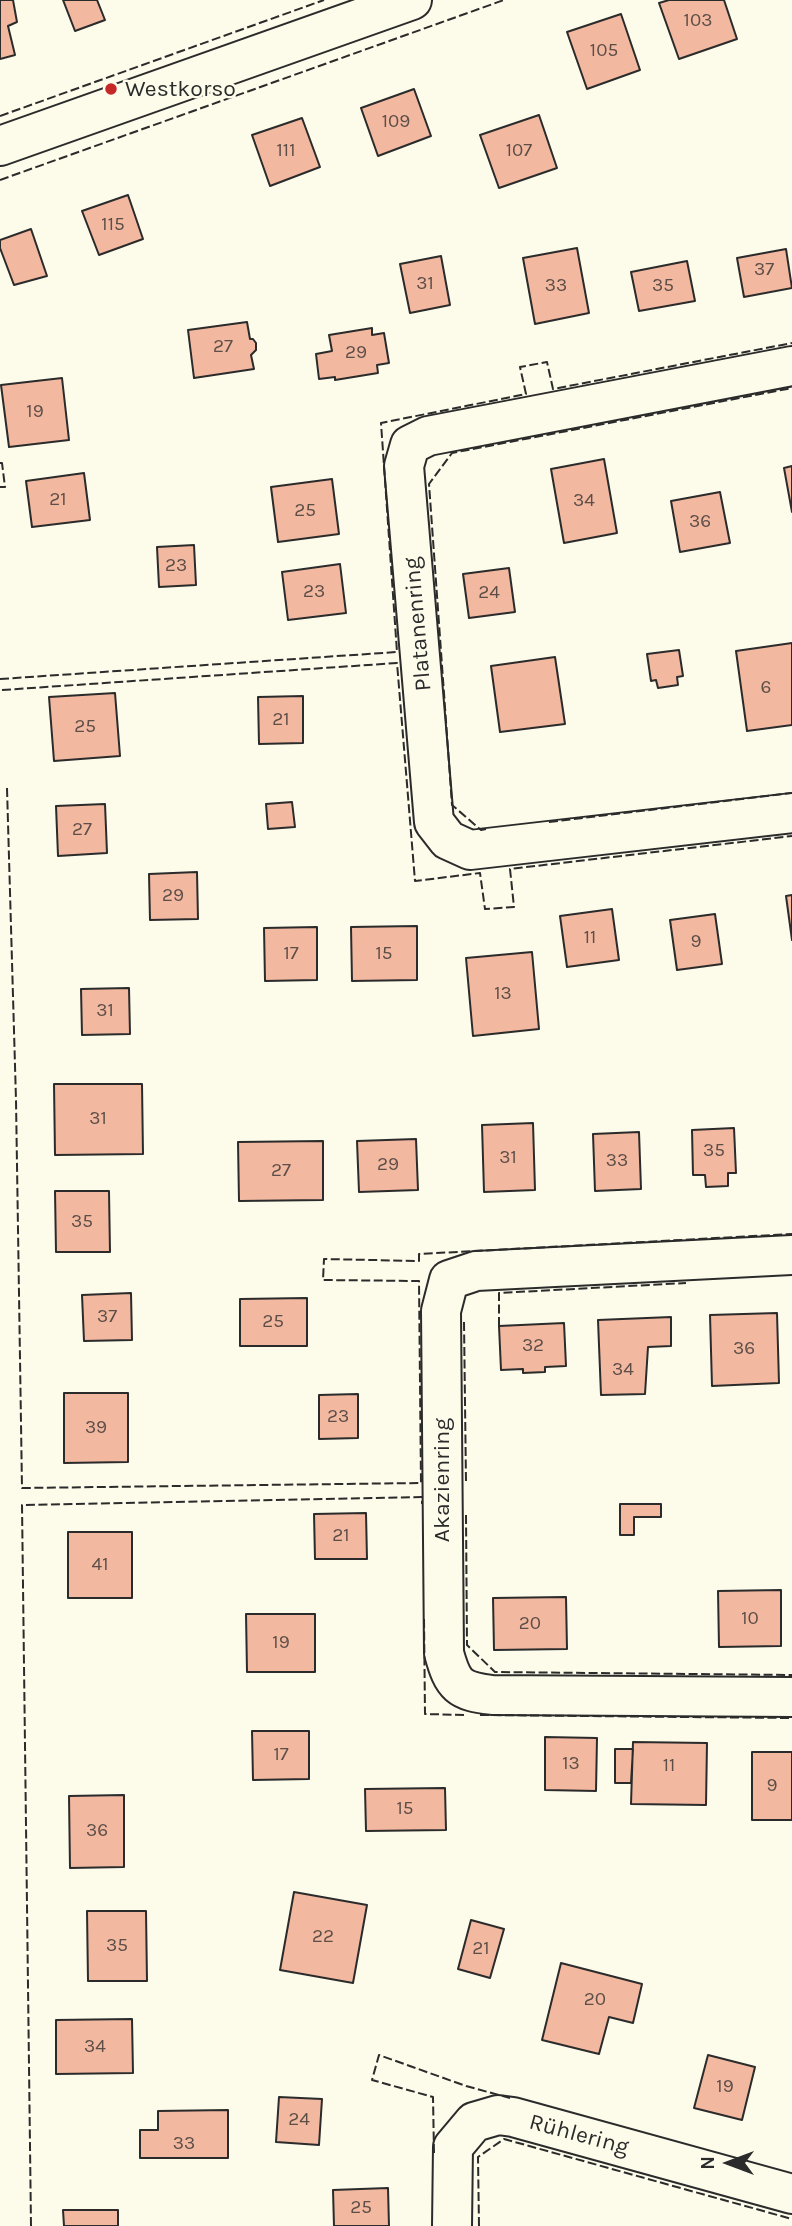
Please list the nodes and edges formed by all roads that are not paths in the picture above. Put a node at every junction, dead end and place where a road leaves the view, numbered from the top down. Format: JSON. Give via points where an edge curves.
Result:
{"nodes":[{"id":1,"x":412,"y":0,"type":"edge"},
{"id":2,"x":0,"y":146,"type":"edge"},
{"id":3,"x":792,"y":366,"type":"edge"},
{"id":4,"x":792,"y":813,"type":"edge"},
{"id":5,"x":792,"y":1255,"type":"edge"},
{"id":6,"x":792,"y":1697,"type":"edge"},
{"id":7,"x":792,"y":2194,"type":"edge"},
{"id":8,"x":452,"y":2226,"type":"edge"}],
"edges":[{"from":1,"to":2,"type":"street"},
{"from":3,"to":4,"type":"street","name":"Platanenring","via":[[428,436],[410,445],[404,467],[434,822],[448,840],[470,850]]},
{"from":5,"to":6,"type":"street","name":"Akazienring","via":[[476,1271],[449,1280],[441,1311],[441,1509],[443,1653],[450,1676],[467,1691],[492,1695]]},
{"from":7,"to":8,"type":"street","name":"Rühlering","via":[[498,2115],[474,2122],[453,2147]]}]}
